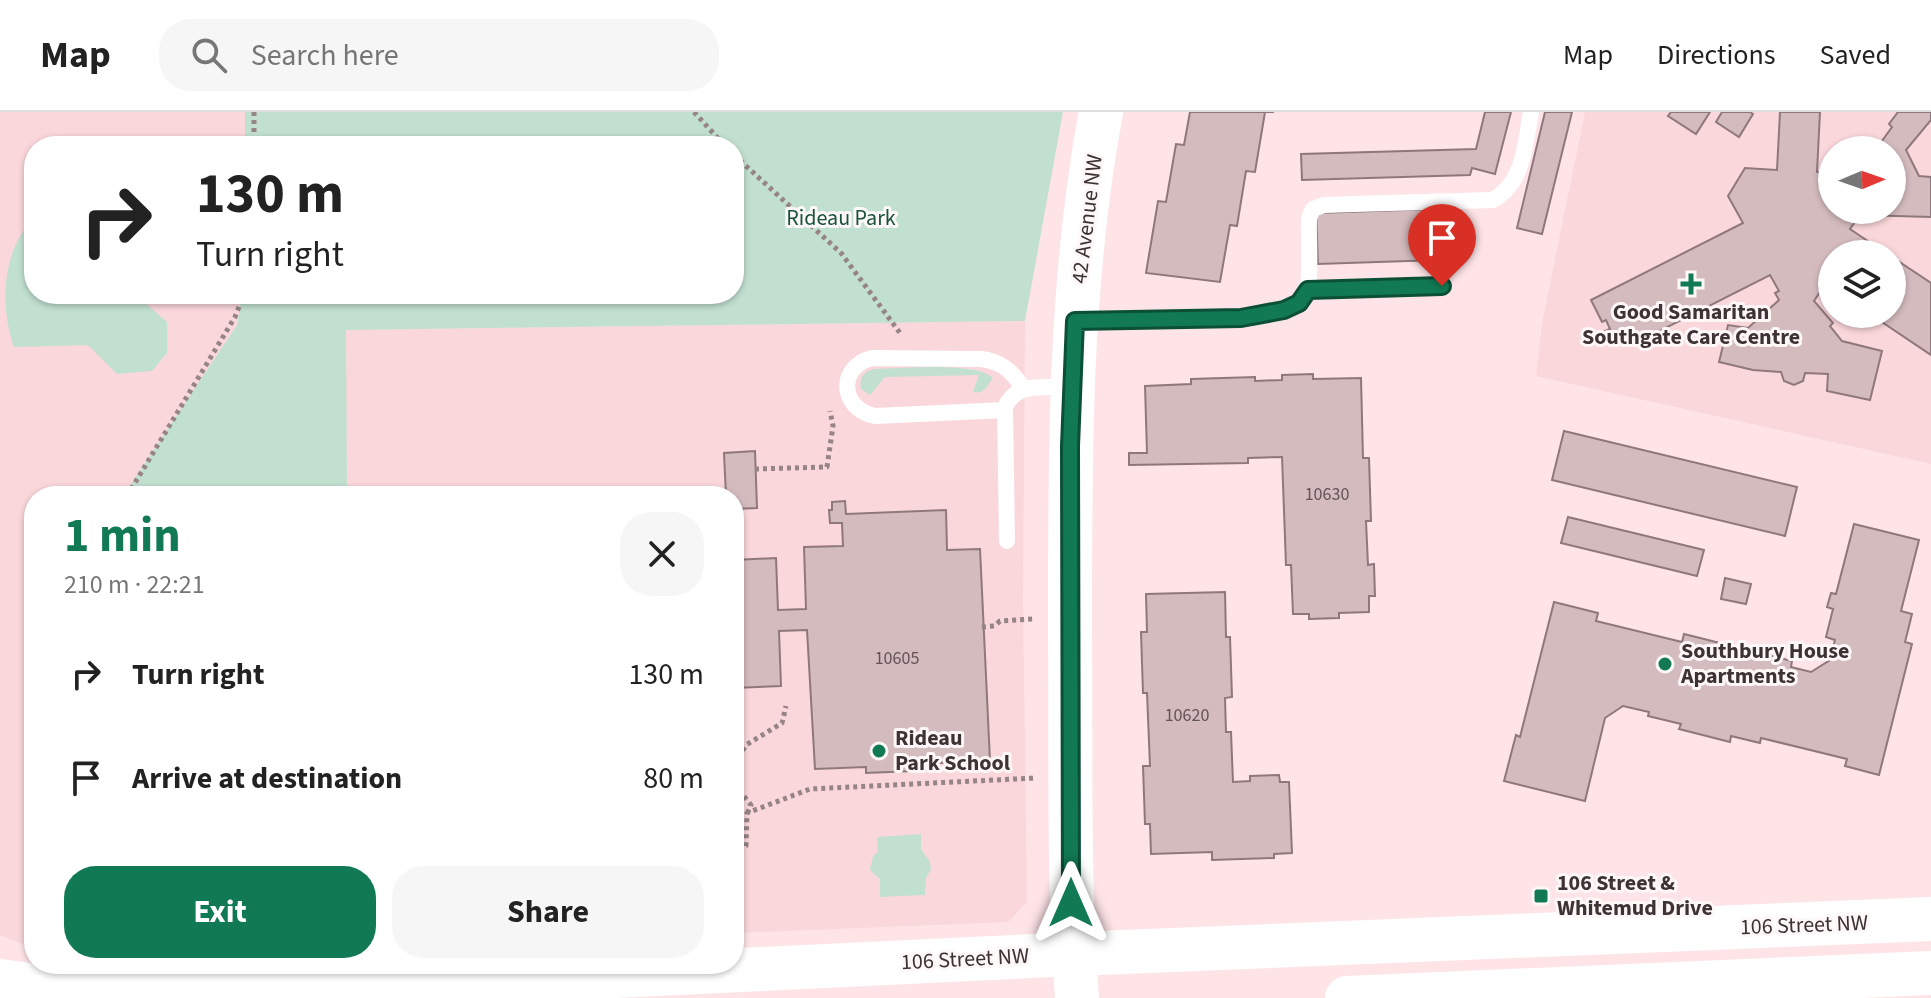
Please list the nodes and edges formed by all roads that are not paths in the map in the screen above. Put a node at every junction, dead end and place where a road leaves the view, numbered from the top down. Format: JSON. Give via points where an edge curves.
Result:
{"nodes":[{"id":1,"x":1101,"y":112,"type":"edge"},
{"id":2,"x":1531,"y":112,"type":"edge"},
{"id":3,"x":1442,"y":286,"type":"dead end"},
{"id":4,"x":1308,"y":290,"type":"junction"},
{"id":5,"x":1075,"y":321,"type":"junction"},
{"id":6,"x":1072,"y":387,"type":"junction"},
{"id":7,"x":1023,"y":388,"type":"junction"},
{"id":8,"x":1005,"y":410,"type":"junction"},
{"id":9,"x":1007,"y":541,"type":"dead end"},
{"id":10,"x":1931,"y":919,"type":"edge"},
{"id":11,"x":1074,"y":954,"type":"junction"},
{"id":12,"x":744,"y":971,"type":"edge"},
{"id":13,"x":1931,"y":973,"type":"edge"},
{"id":14,"x":697,"y":974,"type":"edge"},
{"id":15,"x":0,"y":981,"type":"edge"},
{"id":16,"x":1838,"y":988,"type":"edge"},
{"id":17,"x":338,"y":993,"type":"edge"},
{"id":18,"x":1077,"y":998,"type":"edge"},
{"id":19,"x":1347,"y":998,"type":"edge"}],
"edges":[{"from":1,"to":5,"type":"street","name":"42 Avenue NW"},
{"from":2,"to":4,"type":"lane","via":[[1519,170],[1505,193],[1493,200],[1313,209]]},
{"from":3,"to":4,"type":"lane"},
{"from":4,"to":5,"type":"lane","via":[[1299,303],[1284,310],[1241,318]]},
{"from":5,"to":6,"type":"street","name":"42 Avenue NW"},
{"from":6,"to":7,"type":"lane"},
{"from":6,"to":11,"type":"street","name":"42 Avenue NW"},
{"from":7,"to":8,"type":"lane"},
{"from":7,"to":8,"type":"lane","via":[[1003,366],[981,359],[872,358],[861,361],[848,381],[851,403],[875,416]]},
{"from":8,"to":9,"type":"lane"},
{"from":10,"to":11,"type":"street","name":"106 Street NW"},
{"from":11,"to":12,"type":"street","name":"106 Street NW"},
{"from":11,"to":18,"type":"street","name":"42 Avenue NW"},
{"from":13,"to":16,"type":"street"},
{"from":14,"to":17,"type":"street","name":"106 Street NW"},
{"from":15,"to":17,"type":"street","name":"106 Street NW","via":[[130,995]]},
{"from":16,"to":19,"type":"street"}]}
